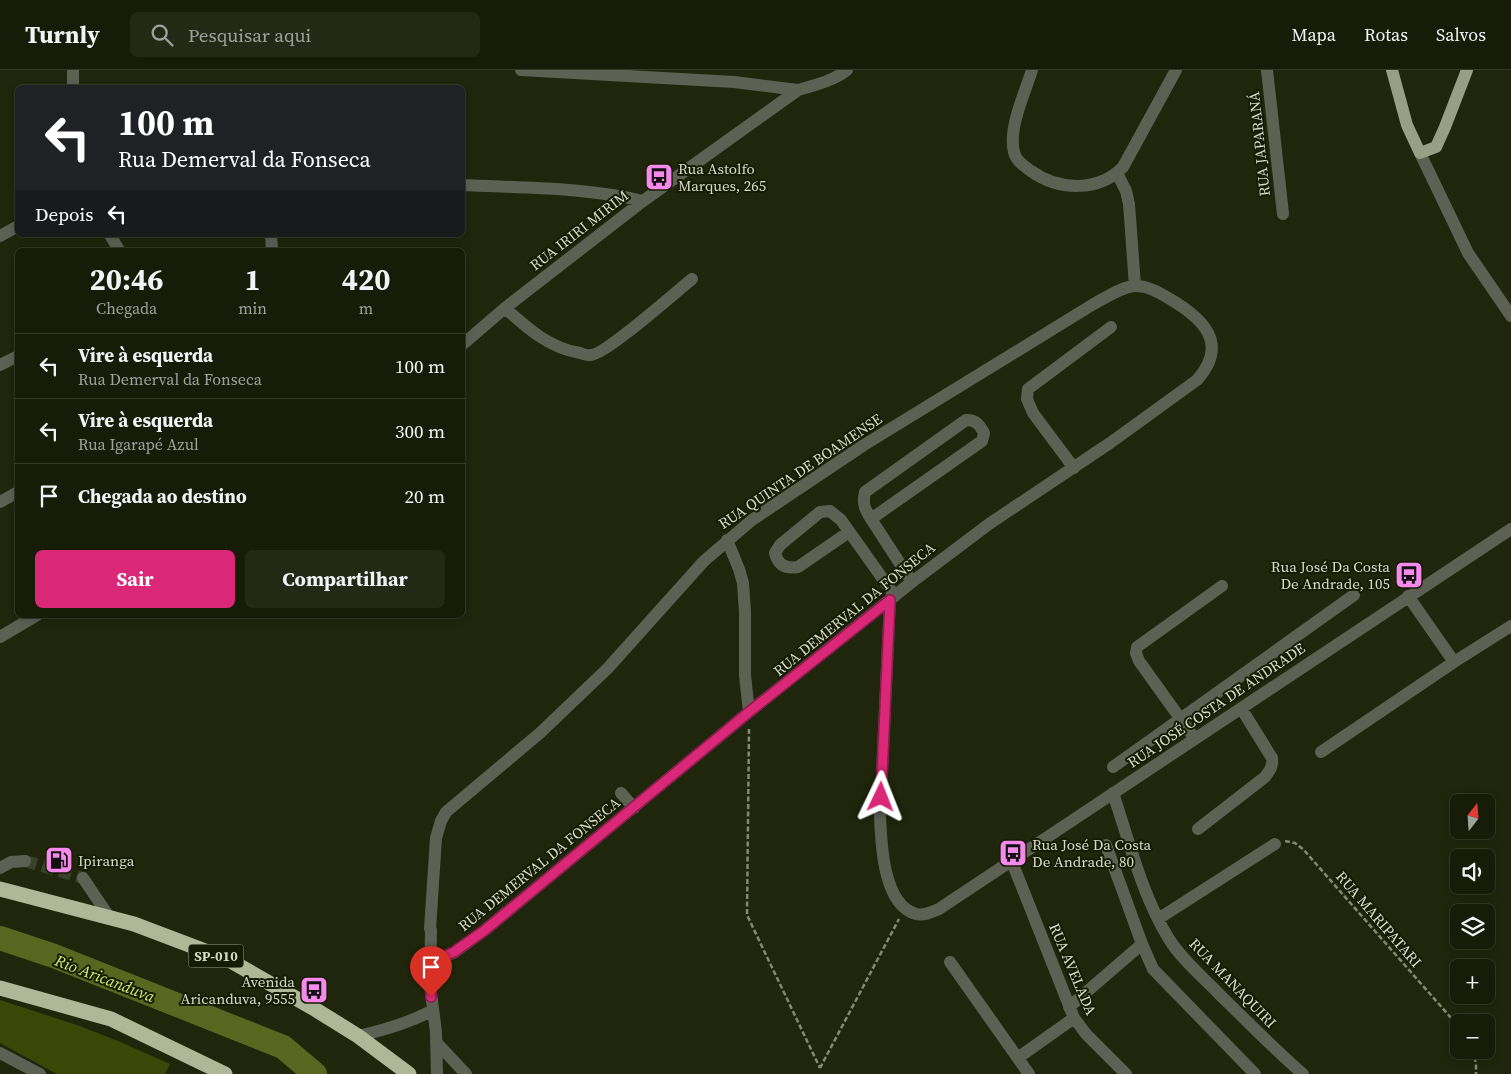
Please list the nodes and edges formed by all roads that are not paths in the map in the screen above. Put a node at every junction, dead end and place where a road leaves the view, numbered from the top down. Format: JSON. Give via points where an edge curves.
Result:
{"nodes":[{"id":1,"x":73,"y":70,"type":"edge"},
{"id":2,"x":521,"y":70,"type":"edge"},
{"id":3,"x":847,"y":70,"type":"edge"},
{"id":4,"x":1032,"y":70,"type":"edge"},
{"id":5,"x":1176,"y":70,"type":"edge"},
{"id":6,"x":1267,"y":70,"type":"edge"},
{"id":7,"x":1392,"y":70,"type":"edge"},
{"id":8,"x":1467,"y":70,"type":"edge"},
{"id":9,"x":73,"y":85,"type":"edge"},
{"id":10,"x":798,"y":90,"type":"junction"},
{"id":11,"x":1420,"y":153,"type":"junction"},
{"id":12,"x":1117,"y":173,"type":"junction"},
{"id":13,"x":465,"y":185,"type":"edge"},
{"id":14,"x":643,"y":201,"type":"junction"},
{"id":15,"x":1283,"y":214,"type":"dead end"},
{"id":16,"x":15,"y":228,"type":"edge"},
{"id":17,"x":0,"y":236,"type":"edge"},
{"id":18,"x":111,"y":237,"type":"edge"},
{"id":19,"x":118,"y":248,"type":"edge"},
{"id":20,"x":692,"y":279,"type":"dead end"},
{"id":21,"x":1135,"y":286,"type":"junction"},
{"id":22,"x":505,"y":308,"type":"junction"},
{"id":23,"x":1511,"y":316,"type":"edge"},
{"id":24,"x":1111,"y":327,"type":"dead end"},
{"id":25,"x":465,"y":343,"type":"edge"},
{"id":26,"x":15,"y":358,"type":"edge"},
{"id":27,"x":0,"y":366,"type":"edge"},
{"id":28,"x":1074,"y":468,"type":"junction"},
{"id":29,"x":15,"y":494,"type":"edge"},
{"id":30,"x":0,"y":502,"type":"edge"},
{"id":31,"x":871,"y":520,"type":"junction"},
{"id":32,"x":1511,"y":529,"type":"edge"},
{"id":33,"x":849,"y":532,"type":"junction"},
{"id":34,"x":727,"y":540,"type":"junction"},
{"id":35,"x":912,"y":582,"type":"junction"},
{"id":36,"x":1222,"y":586,"type":"dead end"},
{"id":37,"x":1354,"y":595,"type":"dead end"},
{"id":38,"x":1408,"y":596,"type":"junction"},
{"id":39,"x":893,"y":598,"type":"junction"},
{"id":40,"x":32,"y":618,"type":"edge"},
{"id":41,"x":1511,"y":626,"type":"edge"},
{"id":42,"x":0,"y":637,"type":"edge"},
{"id":43,"x":1454,"y":662,"type":"junction"},
{"id":44,"x":1241,"y":708,"type":"junction"},
{"id":45,"x":749,"y":712,"type":"junction"},
{"id":46,"x":1180,"y":718,"type":"junction"},
{"id":47,"x":1195,"y":739,"type":"junction"},
{"id":48,"x":1321,"y":752,"type":"dead end"},
{"id":49,"x":1113,"y":766,"type":"dead end"},
{"id":50,"x":621,"y":793,"type":"dead end"},
{"id":51,"x":1113,"y":793,"type":"junction"},
{"id":52,"x":634,"y":808,"type":"junction"},
{"id":53,"x":1198,"y":829,"type":"dead end"},
{"id":54,"x":1275,"y":844,"type":"road end"},
{"id":55,"x":1106,"y":845,"type":"dead end"},
{"id":56,"x":24,"y":861,"type":"tunnel mouth"},
{"id":57,"x":1012,"y":862,"type":"junction"},
{"id":58,"x":0,"y":868,"type":"edge"},
{"id":59,"x":82,"y":878,"type":"tunnel mouth"},
{"id":60,"x":0,"y":889,"type":"edge"},
{"id":61,"x":110,"y":918,"type":"junction"},
{"id":62,"x":1158,"y":919,"type":"junction"},
{"id":63,"x":1142,"y":944,"type":"junction"},
{"id":64,"x":950,"y":962,"type":"dead end"},
{"id":65,"x":430,"y":963,"type":"junction"},
{"id":66,"x":0,"y":988,"type":"edge"},
{"id":67,"x":433,"y":1010,"type":"junction"},
{"id":68,"x":1072,"y":1013,"type":"junction"},
{"id":69,"x":358,"y":1036,"type":"junction"},
{"id":70,"x":436,"y":1042,"type":"junction"},
{"id":71,"x":0,"y":1053,"type":"edge"},
{"id":72,"x":1019,"y":1058,"type":"junction"},
{"id":73,"x":40,"y":1074,"type":"edge"},
{"id":74,"x":225,"y":1074,"type":"edge"},
{"id":75,"x":409,"y":1074,"type":"edge"},
{"id":76,"x":437,"y":1074,"type":"edge"},
{"id":77,"x":466,"y":1074,"type":"edge"},
{"id":78,"x":1029,"y":1074,"type":"edge"},
{"id":79,"x":1126,"y":1074,"type":"edge"},
{"id":80,"x":1255,"y":1074,"type":"edge"},
{"id":81,"x":1303,"y":1074,"type":"edge"}],
"edges":[{"from":1,"to":9,"type":"street"},
{"from":2,"to":10,"type":"street","via":[[734,82]]},
{"from":3,"to":10,"type":"street","name":"RUA IRIRI MIRIM","via":[[825,82]]},
{"from":4,"to":12,"type":"street","via":[[1012,133],[1014,154],[1021,164],[1038,177],[1066,186],[1087,186]]},
{"from":5,"to":12,"type":"street","via":[[1134,149]]},
{"from":6,"to":15,"type":"street","name":"RUA JAPARANÁ"},
{"from":7,"to":11,"type":"main road","via":[[1407,125]]},
{"from":8,"to":11,"type":"main road","via":[[1436,147]]},
{"from":10,"to":14,"type":"street","name":"RUA IRIRI MIRIM"},
{"from":11,"to":23,"type":"street","via":[[1468,253]]},
{"from":12,"to":21,"type":"street","via":[[1129,204]]},
{"from":13,"to":14,"type":"street","via":[[580,190]]},
{"from":14,"to":22,"type":"street","name":"RUA IRIRI MIRIM"},
{"from":16,"to":17,"type":"street"},
{"from":18,"to":19,"type":"street"},
{"from":20,"to":22,"type":"street","via":[[602,352],[591,356],[545,341]]},
{"from":21,"to":28,"type":"street","name":"RUA DEMERVAL DA FONSECA","via":[[1159,292],[1188,310],[1211,337],[1210,361],[1197,380]]},
{"from":21,"to":34,"type":"street","name":"RUA QUINTA DE BOAMENSE","via":[[1092,305],[937,399],[772,506]]},
{"from":22,"to":25,"type":"street","name":"RUA IRIRI MIRIM"},
{"from":24,"to":28,"type":"street","via":[[1028,389],[1027,399],[1033,413]]},
{"from":26,"to":27,"type":"street"},
{"from":28,"to":35,"type":"street","name":"RUA DEMERVAL DA FONSECA","via":[[989,524]]},
{"from":29,"to":30,"type":"street"},
{"from":31,"to":31,"type":"street","via":[[982,441],[984,433],[977,422],[966,420],[865,492],[862,500]]},
{"from":31,"to":35,"type":"street"},
{"from":32,"to":38,"type":"street","name":"RUA JOSÉ COSTA DE ANDRADE"},
{"from":33,"to":33,"type":"street","via":[[798,567],[783,566],[777,560],[775,553],[780,544],[820,512],[830,511]]},
{"from":33,"to":39,"type":"street"},
{"from":34,"to":45,"type":"street","via":[[743,583]]},
{"from":34,"to":65,"type":"street","name":"RUA QUINTA DE BOAMENSE","via":[[608,668],[540,733],[450,808],[441,821],[436,838]]},
{"from":35,"to":39,"type":"street","name":"RUA DEMERVAL DA FONSECA"},
{"from":36,"to":46,"type":"street","via":[[1138,647],[1136,653]]},
{"from":37,"to":46,"type":"street"},
{"from":38,"to":43,"type":"street"},
{"from":38,"to":44,"type":"street","name":"RUA JOSÉ COSTA DE ANDRADE"},
{"from":39,"to":45,"type":"street","name":"RUA DEMERVAL DA FONSECA"},
{"from":39,"to":57,"type":"street","name":"RUA JOSÉ COSTA DE ANDRADE","via":[[880,815],[888,881],[905,908],[917,914],[927,914]]},
{"from":40,"to":42,"type":"street"},
{"from":41,"to":43,"type":"street"},
{"from":43,"to":48,"type":"street"},
{"from":44,"to":47,"type":"street","name":"RUA JOSÉ COSTA DE ANDRADE"},
{"from":44,"to":53,"type":"street","via":[[1272,758],[1271,770]]},
{"from":45,"to":52,"type":"street","name":"RUA DEMERVAL DA FONSECA"},
{"from":46,"to":47,"type":"street"},
{"from":46,"to":49,"type":"street"},
{"from":47,"to":51,"type":"street","name":"RUA JOSÉ COSTA DE ANDRADE"},
{"from":50,"to":52,"type":"street"},
{"from":51,"to":57,"type":"street","name":"RUA JOSÉ COSTA DE ANDRADE"},
{"from":51,"to":62,"type":"street","name":"RUA MANAQUIRI"},
{"from":52,"to":65,"type":"street","name":"RUA DEMERVAL DA FONSECA","via":[[469,943]]},
{"from":54,"to":62,"type":"street"},
{"from":55,"to":63,"type":"street"},
{"from":56,"to":58,"type":"street","via":[[11,862]]},
{"from":57,"to":68,"type":"street","name":"RUA AVELADA"},
{"from":59,"to":61,"type":"street"},
{"from":60,"to":61,"type":"highway","number":"SP-010"},
{"from":61,"to":69,"type":"highway","number":"SP-010","via":[[229,960]]},
{"from":62,"to":81,"type":"street","name":"RUA MANAQUIRI","via":[[1186,961]]},
{"from":63,"to":68,"type":"street"},
{"from":63,"to":80,"type":"street","via":[[1161,978]]},
{"from":64,"to":72,"type":"street"},
{"from":65,"to":67,"type":"street"},
{"from":66,"to":74,"type":"highway","via":[[111,1019]]},
{"from":67,"to":69,"type":"street","via":[[413,1020]]},
{"from":67,"to":70,"type":"street"},
{"from":68,"to":72,"type":"street"},
{"from":68,"to":79,"type":"street","name":"RUA AVELADA","via":[[1086,1034]]},
{"from":69,"to":75,"type":"highway","number":"SP-010"},
{"from":70,"to":76,"type":"street"},
{"from":70,"to":77,"type":"street"},
{"from":71,"to":73,"type":"street"},
{"from":72,"to":78,"type":"street"}]}
